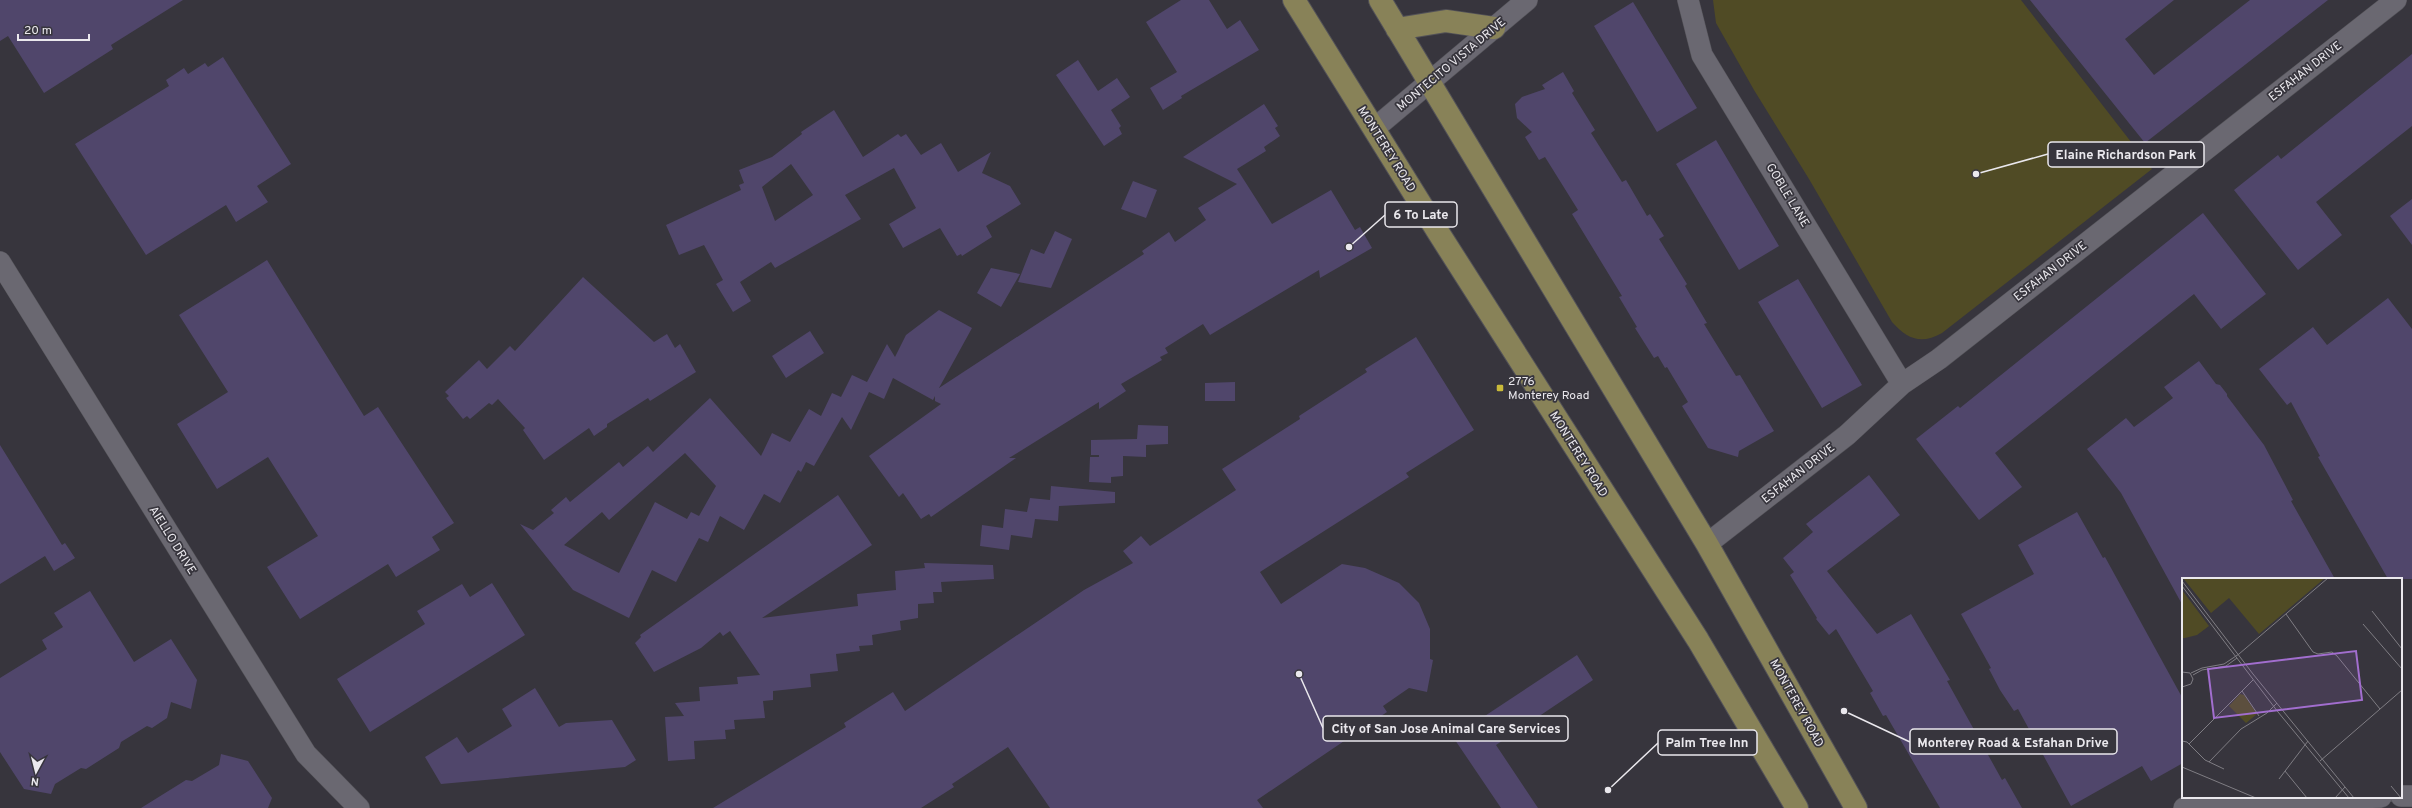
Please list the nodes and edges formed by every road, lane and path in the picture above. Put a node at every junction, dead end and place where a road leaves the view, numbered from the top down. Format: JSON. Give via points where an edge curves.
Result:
{"nodes":[{"id":1,"x":1294,"y":0,"type":"edge"},
{"id":2,"x":1380,"y":0,"type":"edge"},
{"id":3,"x":1527,"y":0,"type":"edge"},
{"id":4,"x":1688,"y":0,"type":"edge"},
{"id":5,"x":2396,"y":0,"type":"edge"},
{"id":6,"x":1494,"y":28,"type":"junction"},
{"id":7,"x":1397,"y":29,"type":"junction"},
{"id":8,"x":1429,"y":83,"type":"junction"},
{"id":9,"x":1375,"y":128,"type":"junction"},
{"id":10,"x":0,"y":262,"type":"edge"},
{"id":11,"x":1902,"y":384,"type":"junction"},
{"id":12,"x":1707,"y":544,"type":"junction"},
{"id":13,"x":2362,"y":798,"type":"edge"},
{"id":14,"x":359,"y":808,"type":"edge"},
{"id":15,"x":1797,"y":808,"type":"edge"},
{"id":16,"x":1856,"y":808,"type":"edge"},
{"id":17,"x":2184,"y":808,"type":"edge"}],
"edges":[{"from":1,"to":9,"type":"main road","name":"MONTEREY ROAD"},
{"from":2,"to":7,"type":"main road","name":"MONTEREY ROAD"},
{"from":3,"to":6,"type":"street","name":"MONTECITO VISTA DRIVE"},
{"from":4,"to":11,"type":"street","name":"GOBLE LANE","via":[[1702,55]]},
{"from":5,"to":11,"type":"street","name":"ESFAHAN DRIVE","via":[[1939,358]]},
{"from":6,"to":7,"type":"main road","via":[[1446,21]]},
{"from":6,"to":8,"type":"street","name":"MONTECITO VISTA DRIVE"},
{"from":7,"to":8,"type":"main road","name":"MONTEREY ROAD"},
{"from":8,"to":9,"type":"street","name":"MONTECITO VISTA DRIVE"},
{"from":8,"to":12,"type":"main road","name":"MONTEREY ROAD"},
{"from":9,"to":15,"type":"main road","name":"MONTEREY ROAD","via":[[1698,640]]},
{"from":10,"to":14,"type":"street","name":"AIELLO DRIVE","via":[[306,754]]},
{"from":11,"to":12,"type":"street","name":"ESFAHAN DRIVE","via":[[1847,435]]},
{"from":12,"to":16,"type":"main road","name":"MONTEREY ROAD"},
{"from":13,"to":17,"type":"street"}]}
